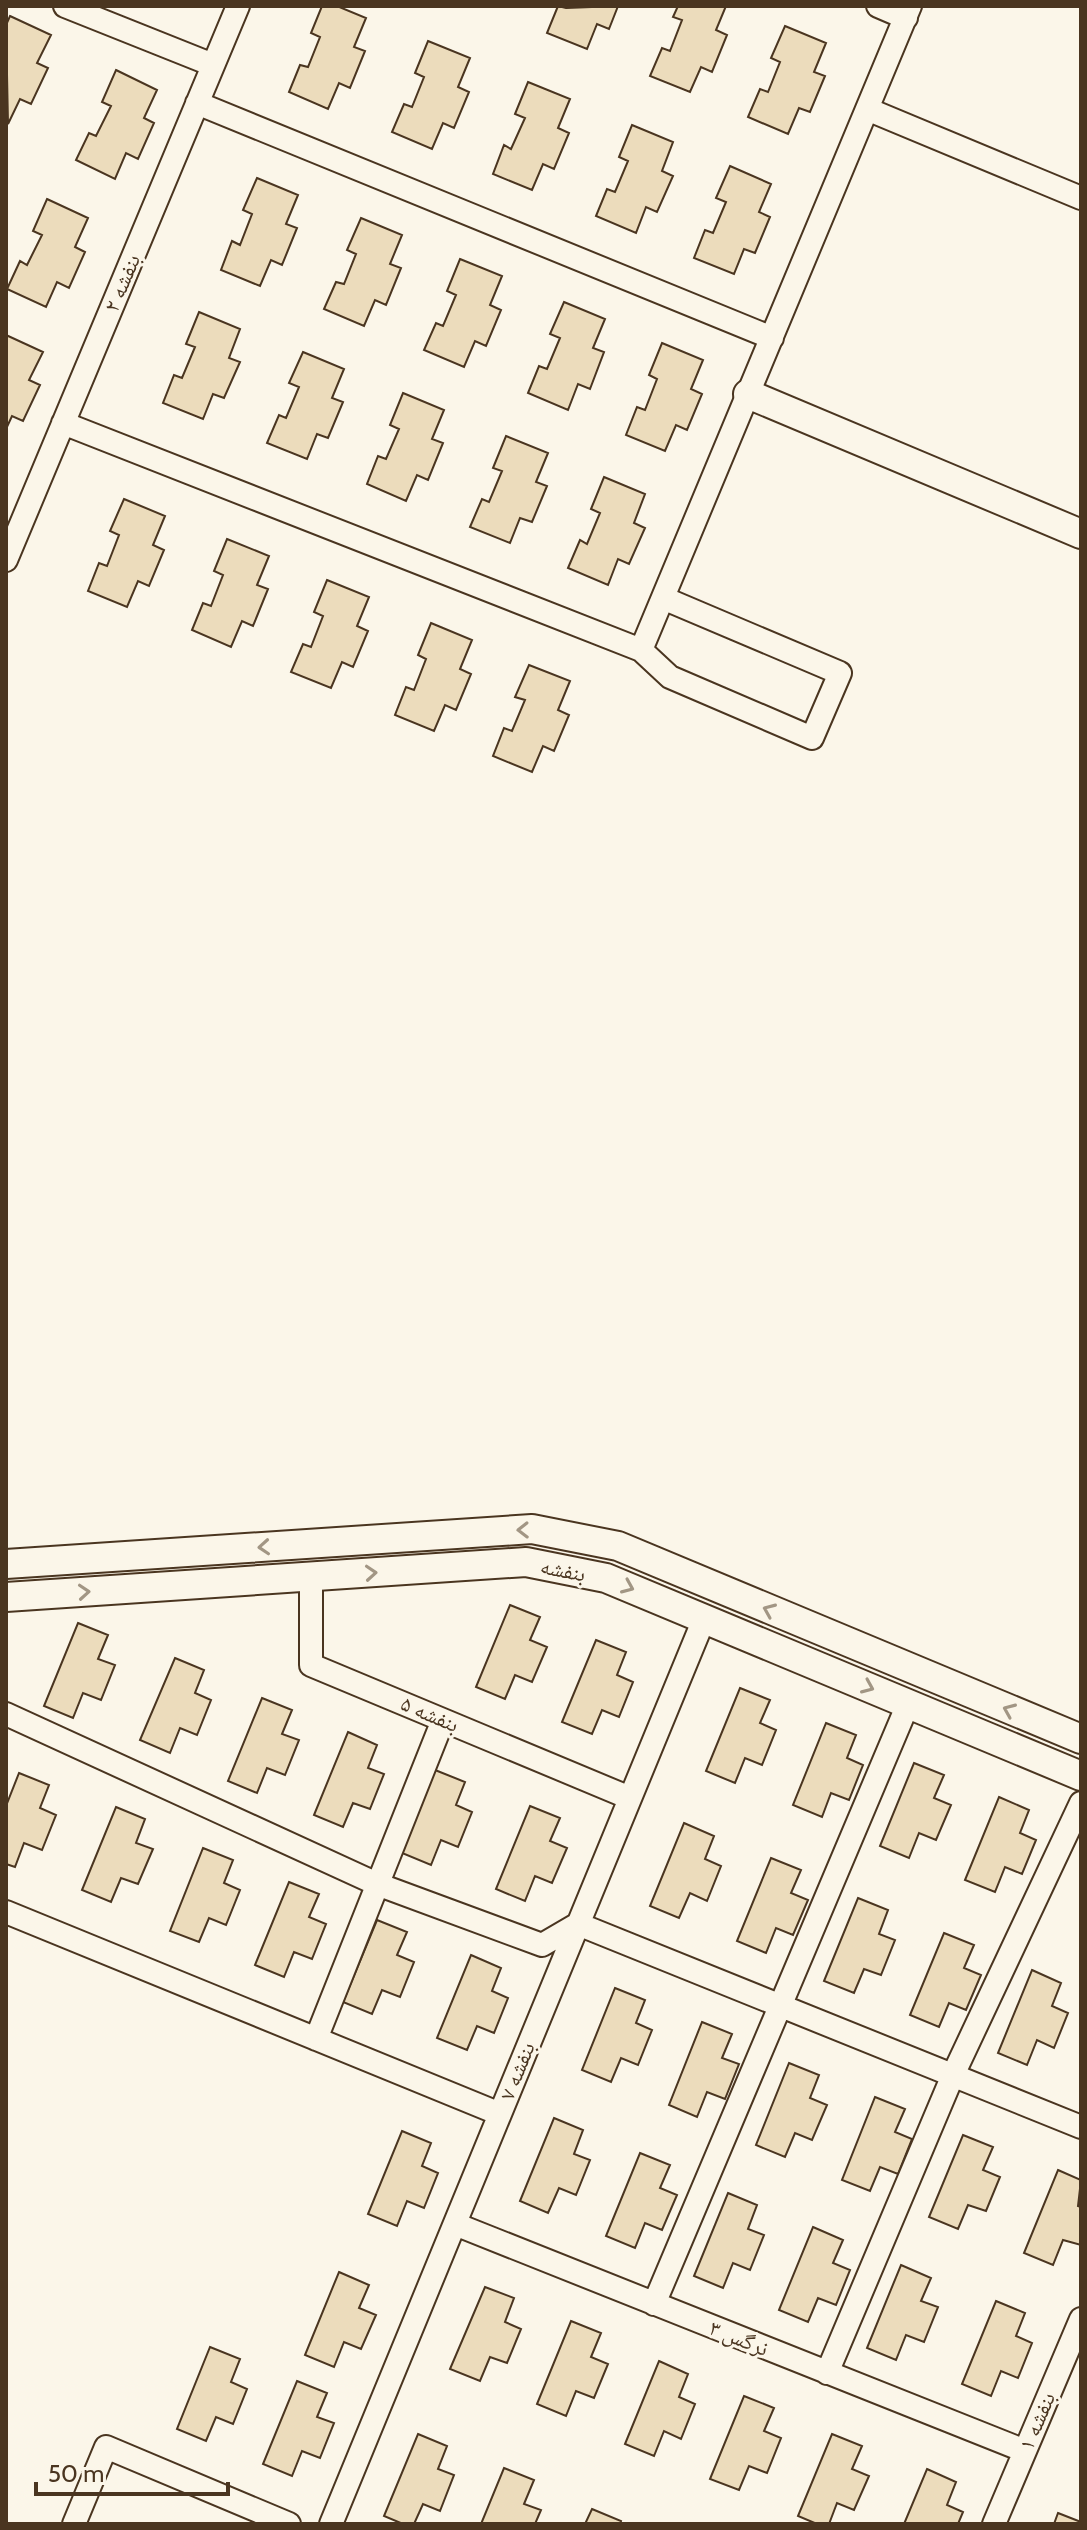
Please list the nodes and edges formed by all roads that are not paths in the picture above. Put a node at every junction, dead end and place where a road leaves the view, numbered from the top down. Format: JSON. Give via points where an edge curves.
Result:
{"nodes":[{"id":1,"x":65,"y":6,"type":"edge"},
{"id":2,"x":238,"y":6,"type":"edge"},
{"id":3,"x":878,"y":6,"type":"edge"},
{"id":4,"x":908,"y":12,"type":"edge"},
{"id":5,"x":213,"y":65,"type":"junction"},
{"id":6,"x":197,"y":103,"type":"junction"},
{"id":7,"x":867,"y":109,"type":"junction"},
{"id":8,"x":1081,"y":198,"type":"edge"},
{"id":9,"x":772,"y":338,"type":"junction"},
{"id":10,"x":748,"y":394,"type":"junction"},
{"id":11,"x":63,"y":423,"type":"junction"},
{"id":12,"x":1081,"y":534,"type":"edge"},
{"id":13,"x":6,"y":560,"type":"edge"},
{"id":14,"x":663,"y":598,"type":"junction"},
{"id":15,"x":641,"y":650,"type":"junction"},
{"id":16,"x":6,"y":1564,"type":"edge"},
{"id":17,"x":311,"y":1577,"type":"junction"},
{"id":18,"x":6,"y":1597,"type":"edge"},
{"id":19,"x":704,"y":1619,"type":"junction"},
{"id":20,"x":908,"y":1704,"type":"junction"},
{"id":21,"x":6,"y":1714,"type":"edge"},
{"id":22,"x":443,"y":1720,"type":"junction"},
{"id":23,"x":1081,"y":1739,"type":"edge"},
{"id":24,"x":1081,"y":1776,"type":"edge"},
{"id":25,"x":630,"y":1798,"type":"junction"},
{"id":26,"x":1081,"y":1803,"type":"edge"},
{"id":27,"x":377,"y":1884,"type":"junction"},
{"id":28,"x":6,"y":1912,"type":"edge"},
{"id":29,"x":578,"y":1924,"type":"junction"},
{"id":30,"x":782,"y":2006,"type":"junction"},
{"id":31,"x":316,"y":2039,"type":"junction"},
{"id":32,"x":953,"y":2075,"type":"junction"},
{"id":33,"x":500,"y":2114,"type":"junction"},
{"id":34,"x":1081,"y":2127,"type":"edge"},
{"id":35,"x":455,"y":2224,"type":"junction"},
{"id":36,"x":654,"y":2304,"type":"junction"},
{"id":37,"x":1081,"y":2319,"type":"edge"},
{"id":38,"x":827,"y":2373,"type":"junction"},
{"id":39,"x":1025,"y":2451,"type":"junction"},
{"id":40,"x":74,"y":2524,"type":"edge"},
{"id":41,"x":289,"y":2524,"type":"edge"},
{"id":42,"x":331,"y":2524,"type":"edge"},
{"id":43,"x":994,"y":2524,"type":"edge"}],
"edges":[{"from":1,"to":5,"type":"street"},
{"from":2,"to":5,"type":"street","name":"بنفشه ۲"},
{"from":3,"to":4,"type":"street"},
{"from":4,"to":7,"type":"street"},
{"from":5,"to":6,"type":"street","name":"بنفشه ۲"},
{"from":6,"to":9,"type":"street"},
{"from":6,"to":11,"type":"street","name":"بنفشه ۲"},
{"from":7,"to":8,"type":"street"},
{"from":7,"to":9,"type":"street"},
{"from":9,"to":10,"type":"street"},
{"from":10,"to":12,"type":"street"},
{"from":10,"to":14,"type":"street"},
{"from":11,"to":13,"type":"street","name":"بنفشه ۲"},
{"from":11,"to":15,"type":"street"},
{"from":14,"to":15,"type":"street"},
{"from":14,"to":15,"type":"street","via":[[840,673],[812,738],[670,677]]},
{"from":23,"to":16,"type":"street","name":"بنفشه","one_way":true,"via":[[618,1546],[532,1529]]},
{"from":18,"to":17,"type":"street","name":"بنفشه","one_way":true},
{"from":17,"to":19,"type":"street","name":"بنفشه","one_way":true,"via":[[526,1562],[606,1578]]},
{"from":17,"to":22,"type":"street","name":"بنفشه ۵","via":[[311,1665]]},
{"from":19,"to":20,"type":"street","name":"بنفشه","one_way":true},
{"from":19,"to":25,"type":"street","name":"بنفشه ۷"},
{"from":20,"to":24,"type":"street","name":"بنفشه"},
{"from":20,"to":30,"type":"street"},
{"from":21,"to":27,"type":"street"},
{"from":22,"to":25,"type":"street","name":"بنفشه ۵"},
{"from":22,"to":27,"type":"street"},
{"from":25,"to":29,"type":"street","name":"بنفشه ۷"},
{"from":26,"to":32,"type":"street"},
{"from":27,"to":29,"type":"street","via":[[542,1945]]},
{"from":27,"to":31,"type":"street"},
{"from":28,"to":31,"type":"street"},
{"from":29,"to":30,"type":"street"},
{"from":29,"to":33,"type":"street","name":"بنفشه ۷"},
{"from":30,"to":32,"type":"street"},
{"from":30,"to":36,"type":"street"},
{"from":31,"to":33,"type":"street"},
{"from":32,"to":34,"type":"street"},
{"from":32,"to":38,"type":"street"},
{"from":33,"to":35,"type":"street","name":"بنفشه ۷"},
{"from":35,"to":36,"type":"street","name":"نرگس ۳"},
{"from":35,"to":42,"type":"street","name":"بنفشه ۷"},
{"from":36,"to":38,"type":"street","name":"نرگس ۳"},
{"from":37,"to":39,"type":"street","name":"بنفشه ۱"},
{"from":38,"to":39,"type":"street","name":"نرگس ۳"},
{"from":39,"to":43,"type":"street","name":"بنفشه ۱"},
{"from":40,"to":41,"type":"street","via":[[106,2447]]}]}
